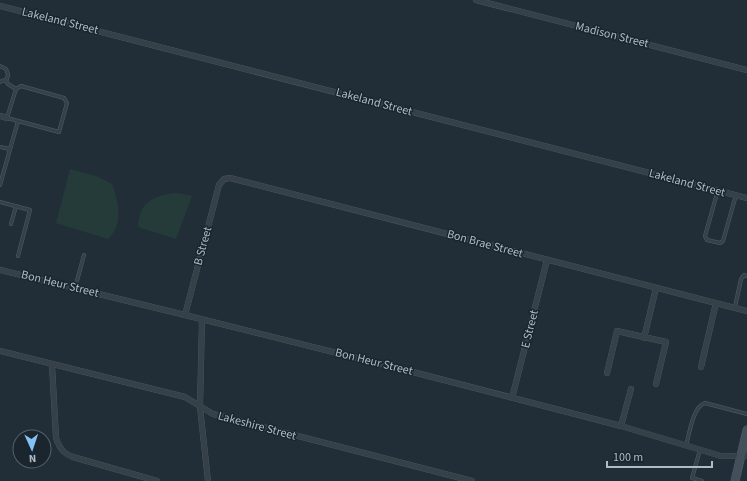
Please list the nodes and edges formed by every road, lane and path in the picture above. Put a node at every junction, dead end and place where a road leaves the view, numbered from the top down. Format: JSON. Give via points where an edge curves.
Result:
{"nodes":[{"id":1,"x":476,"y":0,"type":"edge"},
{"id":2,"x":0,"y":6,"type":"edge"},
{"id":3,"x":0,"y":66,"type":"edge"},
{"id":4,"x":747,"y":70,"type":"edge"},
{"id":5,"x":5,"y":80,"type":"junction"},
{"id":6,"x":0,"y":82,"type":"edge"},
{"id":7,"x":16,"y":89,"type":"junction"},
{"id":8,"x":0,"y":116,"type":"edge"},
{"id":9,"x":7,"y":118,"type":"junction"},
{"id":10,"x":18,"y":121,"type":"junction"},
{"id":11,"x":0,"y":147,"type":"edge"},
{"id":12,"x":10,"y":149,"type":"junction"},
{"id":13,"x":224,"y":179,"type":"joint"},
{"id":14,"x":0,"y":185,"type":"edge"},
{"id":15,"x":718,"y":190,"type":"junction"},
{"id":16,"x":736,"y":195,"type":"junction"},
{"id":17,"x":747,"y":198,"type":"edge"},
{"id":18,"x":0,"y":202,"type":"edge"},
{"id":19,"x":16,"y":206,"type":"junction"},
{"id":20,"x":11,"y":224,"type":"dead end"},
{"id":21,"x":18,"y":256,"type":"dead end"},
{"id":22,"x":84,"y":256,"type":"dead end"},
{"id":23,"x":547,"y":260,"type":"junction"},
{"id":24,"x":0,"y":270,"type":"edge"},
{"id":25,"x":747,"y":276,"type":"edge"},
{"id":26,"x":75,"y":288,"type":"junction"},
{"id":27,"x":656,"y":288,"type":"junction"},
{"id":28,"x":716,"y":303,"type":"junction"},
{"id":29,"x":735,"y":308,"type":"junction"},
{"id":30,"x":747,"y":310,"type":"edge"},
{"id":31,"x":185,"y":315,"type":"junction"},
{"id":32,"x":202,"y":319,"type":"junction"},
{"id":33,"x":644,"y":338,"type":"junction"},
{"id":34,"x":0,"y":351,"type":"edge"},
{"id":35,"x":52,"y":365,"type":"junction"},
{"id":36,"x":701,"y":367,"type":"dead end"},
{"id":37,"x":607,"y":373,"type":"dead end"},
{"id":38,"x":656,"y":384,"type":"dead end"},
{"id":39,"x":631,"y":389,"type":"dead end"},
{"id":40,"x":512,"y":398,"type":"junction"},
{"id":41,"x":200,"y":407,"type":"junction"},
{"id":42,"x":747,"y":414,"type":"edge"},
{"id":43,"x":620,"y":426,"type":"junction"},
{"id":44,"x":747,"y":430,"type":"edge"},
{"id":45,"x":686,"y":446,"type":"junction"},
{"id":46,"x":700,"y":450,"type":"junction"},
{"id":47,"x":744,"y":456,"type":"edge"},
{"id":48,"x":157,"y":481,"type":"edge"},
{"id":49,"x":208,"y":481,"type":"edge"},
{"id":50,"x":472,"y":481,"type":"edge"},
{"id":51,"x":702,"y":481,"type":"edge"},
{"id":52,"x":735,"y":481,"type":"edge"}],
"edges":[{"from":1,"to":4,"type":"street","name":"Madison Street"},
{"from":2,"to":15,"type":"street","name":"Lakeland Street"},
{"from":3,"to":5,"type":"lane","via":[[8,71]]},
{"from":5,"to":6,"type":"lane"},
{"from":5,"to":7,"type":"lane"},
{"from":7,"to":9,"type":"lane"},
{"from":7,"to":10,"type":"lane","via":[[21,86],[36,90],[64,98],[67,103],[59,132]]},
{"from":8,"to":9,"type":"street"},
{"from":9,"to":10,"type":"lane"},
{"from":10,"to":12,"type":"lane"},
{"from":11,"to":12,"type":"lane"},
{"from":12,"to":14,"type":"lane"},
{"from":13,"to":23,"type":"street","name":"Bon Brae Street"},
{"from":13,"to":31,"type":"street","name":"B Street","via":[[217,191]]},
{"from":15,"to":16,"type":"street","name":"Lakeland Street"},
{"from":15,"to":16,"type":"lane","via":[[705,236],[707,240],[720,243],[723,241]]},
{"from":16,"to":17,"type":"street","name":"Lakeland Street"},
{"from":18,"to":19,"type":"lane"},
{"from":19,"to":20,"type":"lane"},
{"from":19,"to":21,"type":"lane","via":[[30,210]]},
{"from":22,"to":26,"type":"lane"},
{"from":23,"to":27,"type":"street","name":"Bon Brae Street"},
{"from":23,"to":40,"type":"street","name":"E Street"},
{"from":24,"to":26,"type":"street","name":"Bon Heur Street"},
{"from":25,"to":29,"type":"lane","via":[[744,275],[741,279]]},
{"from":26,"to":31,"type":"street","name":"Bon Heur Street"},
{"from":27,"to":28,"type":"street","name":"Bon Brae Street"},
{"from":27,"to":33,"type":"street"},
{"from":28,"to":29,"type":"street","name":"Bon Brae Street"},
{"from":28,"to":36,"type":"street"},
{"from":29,"to":30,"type":"street","name":"Bon Brae Street"},
{"from":31,"to":32,"type":"street","name":"Bon Heur Street"},
{"from":32,"to":40,"type":"street","name":"Bon Heur Street"},
{"from":32,"to":41,"type":"street"},
{"from":33,"to":37,"type":"street","via":[[617,331]]},
{"from":33,"to":38,"type":"street","via":[[666,342]]},
{"from":34,"to":35,"type":"street","name":"Lakeshire Street"},
{"from":35,"to":41,"type":"street","name":"Lakeshire Street","via":[[185,397]]},
{"from":35,"to":48,"type":"street","via":[[56,438],[59,447],[73,457]]},
{"from":39,"to":43,"type":"street"},
{"from":40,"to":43,"type":"street","name":"Bon Heur Street"},
{"from":41,"to":49,"type":"street"},
{"from":41,"to":50,"type":"street","name":"Lakeshire Street","via":[[213,414]]},
{"from":42,"to":45,"type":"lane","via":[[702,404],[696,411]]},
{"from":43,"to":45,"type":"street","name":"Bon Heur Street"},
{"from":44,"to":47,"type":"main road"},
{"from":45,"to":46,"type":"street","name":"Bon Heur Street"},
{"from":46,"to":47,"type":"street","name":"Bon Heur Street","via":[[721,456]]},
{"from":46,"to":51,"type":"lane","via":[[692,478]]},
{"from":47,"to":52,"type":"main road"}]}
